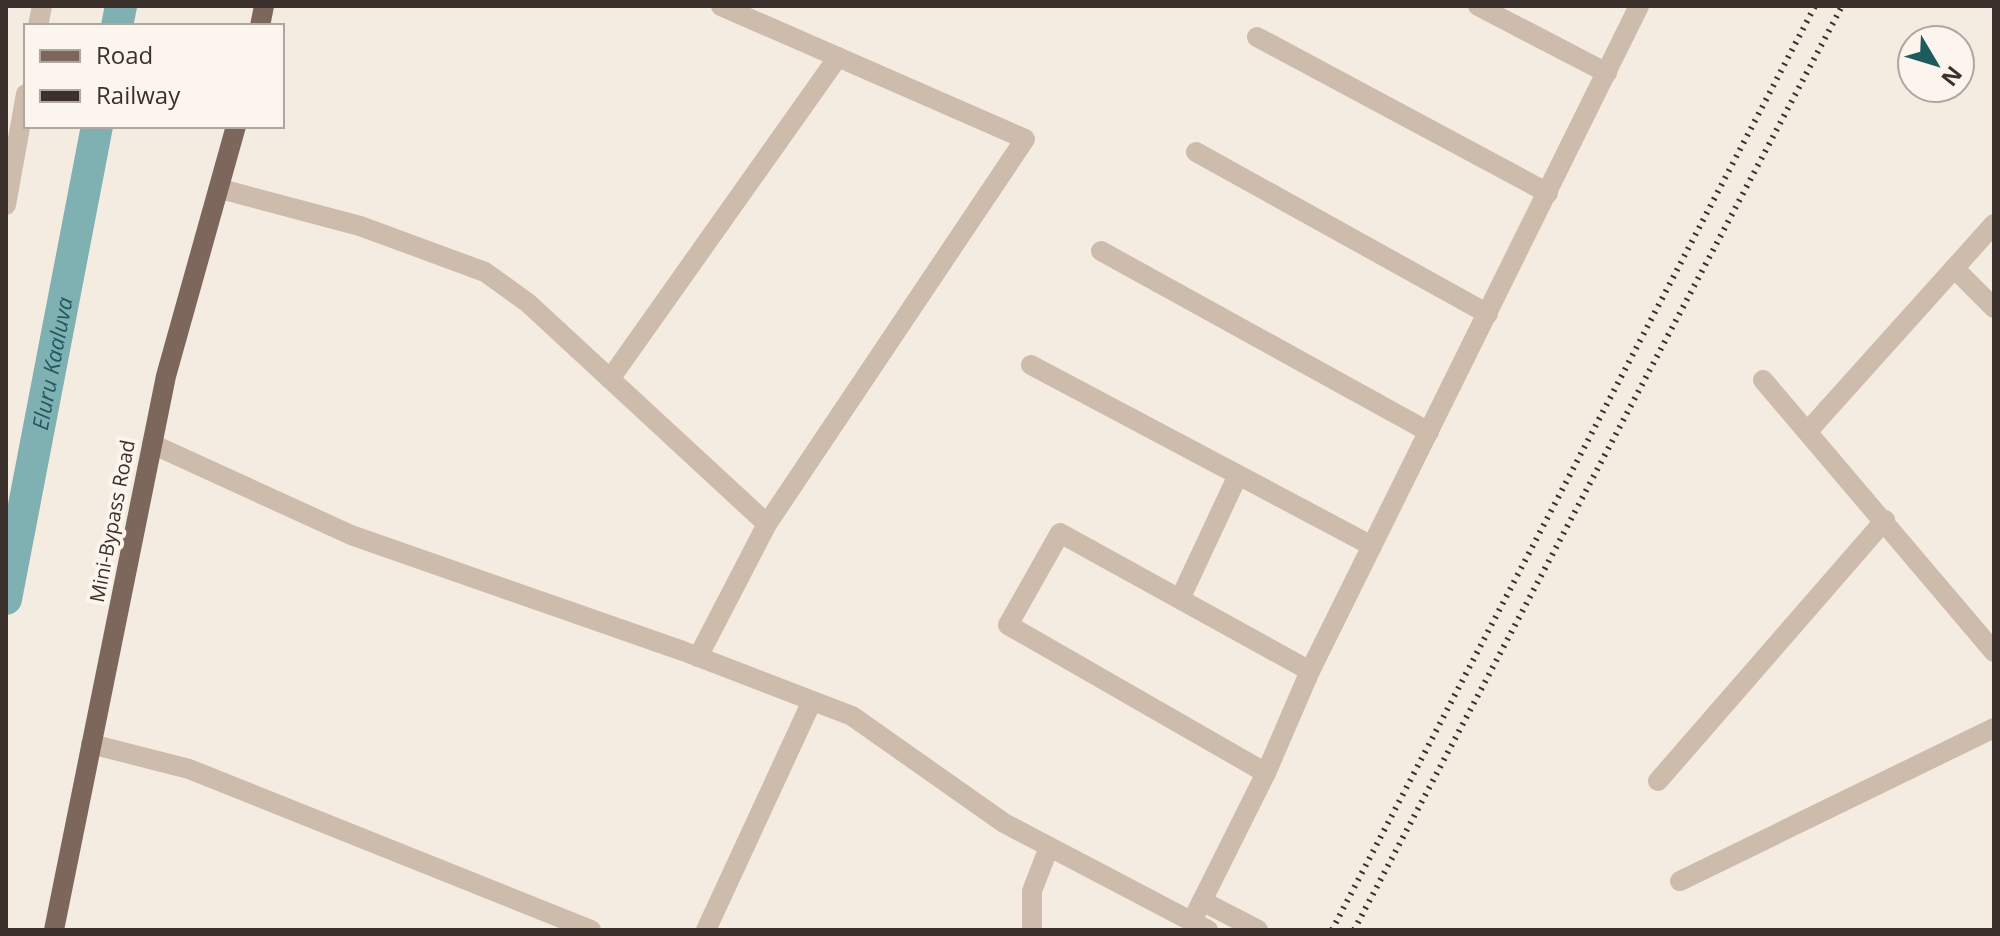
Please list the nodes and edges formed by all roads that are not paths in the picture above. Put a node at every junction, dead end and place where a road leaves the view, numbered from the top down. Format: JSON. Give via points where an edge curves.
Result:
{"nodes":[{"id":1,"x":721,"y":6,"type":"edge"},
{"id":2,"x":1478,"y":6,"type":"edge"},
{"id":3,"x":1639,"y":6,"type":"edge"},
{"id":4,"x":1257,"y":37,"type":"dead end"},
{"id":5,"x":838,"y":57,"type":"junction"},
{"id":6,"x":1607,"y":73,"type":"junction"},
{"id":7,"x":24,"y":105,"type":"edge"},
{"id":8,"x":236,"y":128,"type":"edge"},
{"id":9,"x":1196,"y":152,"type":"dead end"},
{"id":10,"x":221,"y":189,"type":"junction"},
{"id":11,"x":1548,"y":193,"type":"junction"},
{"id":12,"x":6,"y":205,"type":"edge"},
{"id":13,"x":1994,"y":224,"type":"edge"},
{"id":14,"x":1101,"y":251,"type":"dead end"},
{"id":15,"x":1954,"y":268,"type":"junction"},
{"id":16,"x":1994,"y":308,"type":"edge"},
{"id":17,"x":1488,"y":314,"type":"junction"},
{"id":18,"x":1031,"y":365,"type":"dead end"},
{"id":19,"x":610,"y":379,"type":"junction"},
{"id":20,"x":1763,"y":380,"type":"dead end"},
{"id":21,"x":1808,"y":431,"type":"junction"},
{"id":22,"x":1429,"y":432,"type":"junction"},
{"id":23,"x":152,"y":444,"type":"junction"},
{"id":24,"x":1238,"y":475,"type":"junction"},
{"id":25,"x":1885,"y":520,"type":"junction"},
{"id":26,"x":767,"y":524,"type":"junction"},
{"id":27,"x":1372,"y":546,"type":"junction"},
{"id":28,"x":1180,"y":599,"type":"junction"},
{"id":29,"x":1994,"y":652,"type":"edge"},
{"id":30,"x":698,"y":657,"type":"junction"},
{"id":31,"x":1310,"y":671,"type":"junction"},
{"id":32,"x":812,"y":701,"type":"junction"},
{"id":33,"x":1994,"y":728,"type":"edge"},
{"id":34,"x":91,"y":744,"type":"junction"},
{"id":35,"x":1264,"y":777,"type":"junction"},
{"id":36,"x":1658,"y":781,"type":"dead end"},
{"id":37,"x":1049,"y":847,"type":"junction"},
{"id":38,"x":1680,"y":881,"type":"dead end"},
{"id":39,"x":1202,"y":901,"type":"junction"},
{"id":40,"x":1200,"y":926,"type":"edge"},
{"id":41,"x":54,"y":930,"type":"edge"},
{"id":42,"x":591,"y":930,"type":"edge"},
{"id":43,"x":706,"y":930,"type":"edge"},
{"id":44,"x":1032,"y":930,"type":"edge"},
{"id":45,"x":1258,"y":930,"type":"edge"}],
"edges":[{"from":1,"to":5,"type":"street"},
{"from":2,"to":6,"type":"street"},
{"from":3,"to":6,"type":"street"},
{"from":4,"to":11,"type":"street"},
{"from":5,"to":19,"type":"street"},
{"from":5,"to":26,"type":"street","via":[[1025,139]]},
{"from":6,"to":11,"type":"street"},
{"from":7,"to":12,"type":"street"},
{"from":8,"to":10,"type":"main road","name":"Mini-Bypass Road"},
{"from":9,"to":17,"type":"street"},
{"from":10,"to":19,"type":"street","via":[[360,226],[485,272],[528,303]]},
{"from":10,"to":23,"type":"main road","name":"Mini-Bypass Road","via":[[166,376]]},
{"from":11,"to":17,"type":"street"},
{"from":13,"to":15,"type":"street"},
{"from":14,"to":22,"type":"street"},
{"from":15,"to":16,"type":"street"},
{"from":15,"to":21,"type":"street"},
{"from":17,"to":22,"type":"street"},
{"from":18,"to":24,"type":"street"},
{"from":19,"to":26,"type":"street"},
{"from":20,"to":21,"type":"street"},
{"from":21,"to":25,"type":"street"},
{"from":22,"to":27,"type":"street"},
{"from":23,"to":30,"type":"street","via":[[351,535]]},
{"from":23,"to":34,"type":"main road","name":"Mini-Bypass Road"},
{"from":24,"to":27,"type":"street"},
{"from":24,"to":28,"type":"street"},
{"from":25,"to":29,"type":"street"},
{"from":25,"to":36,"type":"street"},
{"from":26,"to":30,"type":"street"},
{"from":27,"to":31,"type":"street"},
{"from":28,"to":31,"type":"street"},
{"from":28,"to":35,"type":"street","via":[[1060,533],[1008,625]]},
{"from":30,"to":32,"type":"street"},
{"from":31,"to":35,"type":"street"},
{"from":32,"to":37,"type":"street","via":[[852,716],[1004,823]]},
{"from":32,"to":43,"type":"street"},
{"from":33,"to":38,"type":"street"},
{"from":34,"to":41,"type":"main road","name":"Mini-Bypass Road"},
{"from":34,"to":42,"type":"street","via":[[189,769]]},
{"from":35,"to":39,"type":"street"},
{"from":37,"to":40,"type":"street"},
{"from":37,"to":44,"type":"street","via":[[1032,891]]},
{"from":39,"to":40,"type":"street"},
{"from":39,"to":45,"type":"street"}]}
